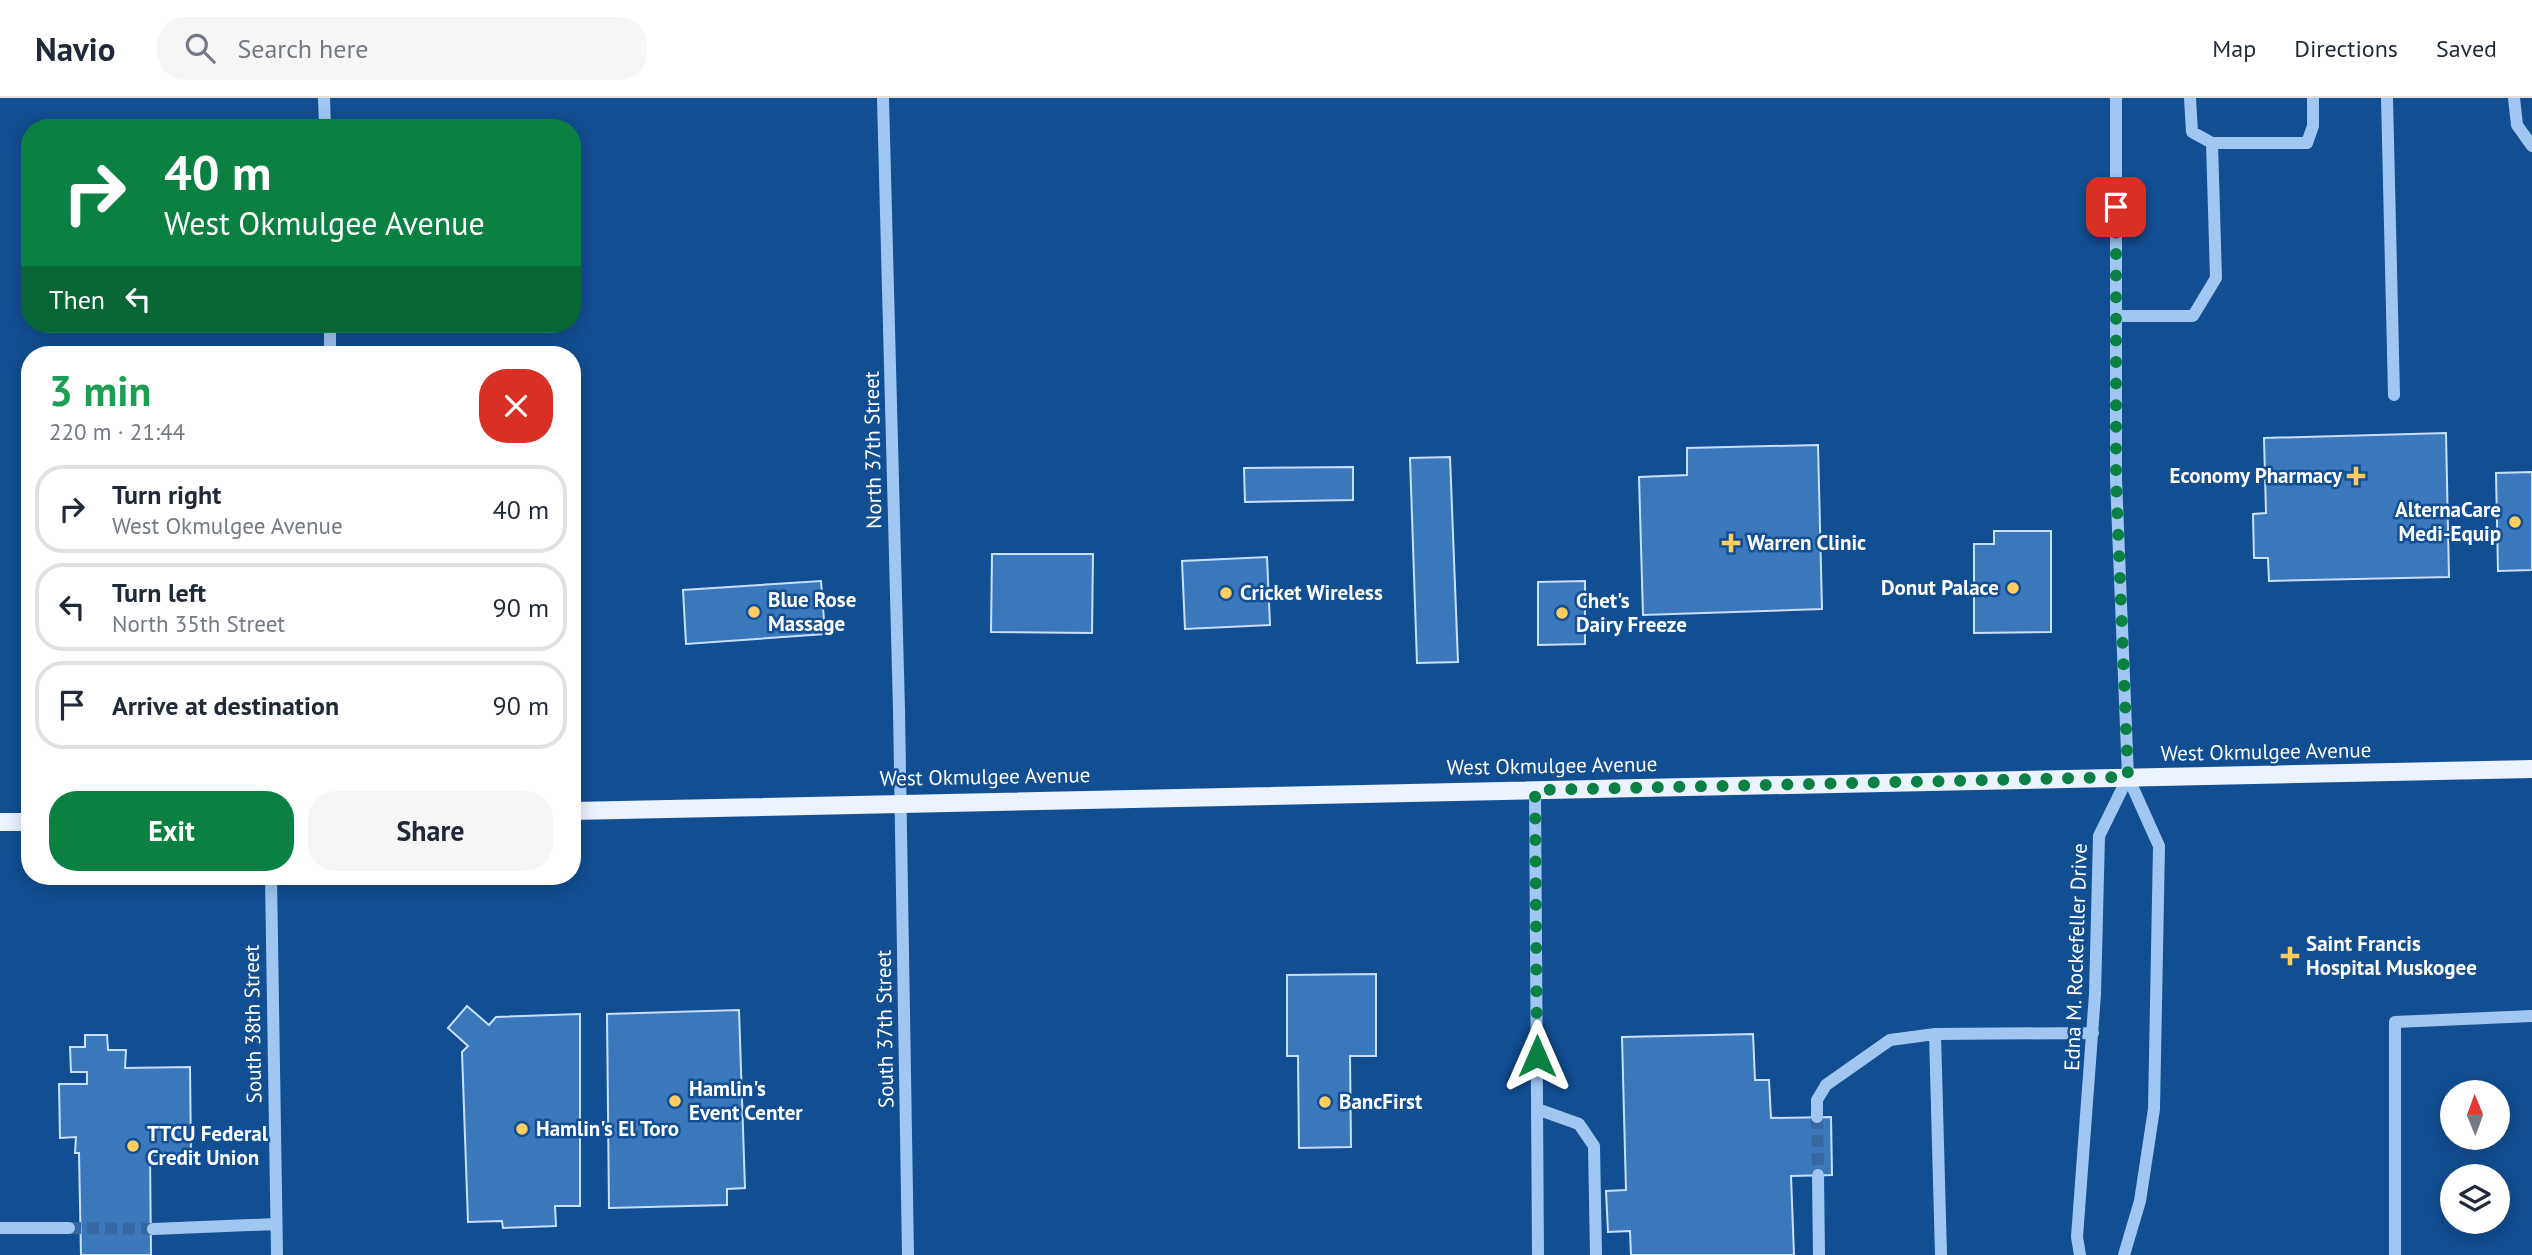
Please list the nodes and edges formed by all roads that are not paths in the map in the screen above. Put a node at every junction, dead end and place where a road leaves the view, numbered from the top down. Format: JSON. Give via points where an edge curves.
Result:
{"nodes":[{"id":1,"x":324,"y":98,"type":"edge"},
{"id":2,"x":883,"y":98,"type":"edge"},
{"id":3,"x":2116,"y":98,"type":"edge"},
{"id":4,"x":2190,"y":98,"type":"edge"},
{"id":5,"x":2313,"y":98,"type":"edge"},
{"id":6,"x":2387,"y":98,"type":"edge"},
{"id":7,"x":2514,"y":98,"type":"edge"},
{"id":8,"x":325,"y":119,"type":"edge"},
{"id":9,"x":2213,"y":143,"type":"junction"},
{"id":10,"x":2532,"y":146,"type":"edge"},
{"id":11,"x":2116,"y":316,"type":"junction"},
{"id":12,"x":2394,"y":395,"type":"dead end"},
{"id":13,"x":2532,"y":769,"type":"edge"},
{"id":14,"x":2128,"y":777,"type":"junction"},
{"id":15,"x":1535,"y":790,"type":"junction"},
{"id":16,"x":900,"y":802,"type":"junction"},
{"id":17,"x":581,"y":811,"type":"edge"},
{"id":18,"x":0,"y":822,"type":"edge"},
{"id":19,"x":21,"y":822,"type":"edge"},
{"id":20,"x":271,"y":885,"type":"edge"},
{"id":21,"x":2532,"y":1016,"type":"edge"},
{"id":22,"x":2093,"y":1033,"type":"junction"},
{"id":23,"x":1935,"y":1034,"type":"junction"},
{"id":24,"x":1537,"y":1109,"type":"junction"},
{"id":25,"x":1817,"y":1117,"type":"tunnel mouth"},
{"id":26,"x":1818,"y":1175,"type":"tunnel mouth"},
{"id":27,"x":276,"y":1224,"type":"junction"},
{"id":28,"x":0,"y":1228,"type":"edge"},
{"id":29,"x":69,"y":1228,"type":"tunnel mouth"},
{"id":30,"x":153,"y":1229,"type":"tunnel mouth"},
{"id":31,"x":277,"y":1255,"type":"edge"},
{"id":32,"x":908,"y":1255,"type":"edge"},
{"id":33,"x":1538,"y":1255,"type":"edge"},
{"id":34,"x":1596,"y":1255,"type":"edge"},
{"id":35,"x":1819,"y":1255,"type":"edge"},
{"id":36,"x":1941,"y":1255,"type":"edge"},
{"id":37,"x":2080,"y":1255,"type":"edge"},
{"id":38,"x":2123,"y":1255,"type":"edge"},
{"id":39,"x":2395,"y":1255,"type":"edge"}],
"edges":[{"from":1,"to":8,"type":"street"},
{"from":2,"to":16,"type":"street","name":"North 37th Street"},
{"from":3,"to":11,"type":"street"},
{"from":4,"to":9,"type":"street","via":[[2192,132]]},
{"from":5,"to":9,"type":"street","via":[[2313,126],[2307,143]]},
{"from":6,"to":12,"type":"street"},
{"from":7,"to":10,"type":"street","via":[[2517,125]]},
{"from":9,"to":11,"type":"street","via":[[2216,278],[2193,316]]},
{"from":11,"to":14,"type":"street","via":[[2116,479]]},
{"from":13,"to":14,"type":"main road","name":"West Okmulgee Avenue"},
{"from":14,"to":15,"type":"main road","name":"West Okmulgee Avenue"},
{"from":14,"to":22,"type":"street","name":"Edna M. Rockefeller Drive","via":[[2099,836]]},
{"from":14,"to":38,"type":"street","via":[[2159,846],[2157,1037],[2150,1136],[2140,1201]]},
{"from":15,"to":16,"type":"main road","name":"West Okmulgee Avenue"},
{"from":15,"to":24,"type":"street"},
{"from":16,"to":17,"type":"main road","name":"West Okmulgee Avenue"},
{"from":16,"to":32,"type":"street","name":"South 37th Street"},
{"from":18,"to":19,"type":"main road"},
{"from":20,"to":27,"type":"street","name":"South 38th Street"},
{"from":21,"to":39,"type":"street","via":[[2395,1022]]},
{"from":22,"to":23,"type":"street"},
{"from":22,"to":37,"type":"street","name":"Edna M. Rockefeller Drive","via":[[2077,1237]]},
{"from":23,"to":25,"type":"street","via":[[1890,1040],[1826,1085],[1817,1100]]},
{"from":23,"to":36,"type":"street"},
{"from":24,"to":33,"type":"street"},
{"from":24,"to":34,"type":"street","via":[[1579,1124],[1594,1146]]},
{"from":26,"to":35,"type":"street"},
{"from":27,"to":30,"type":"street"},
{"from":27,"to":31,"type":"street","name":"South 38th Street"},
{"from":28,"to":29,"type":"street"}]}
